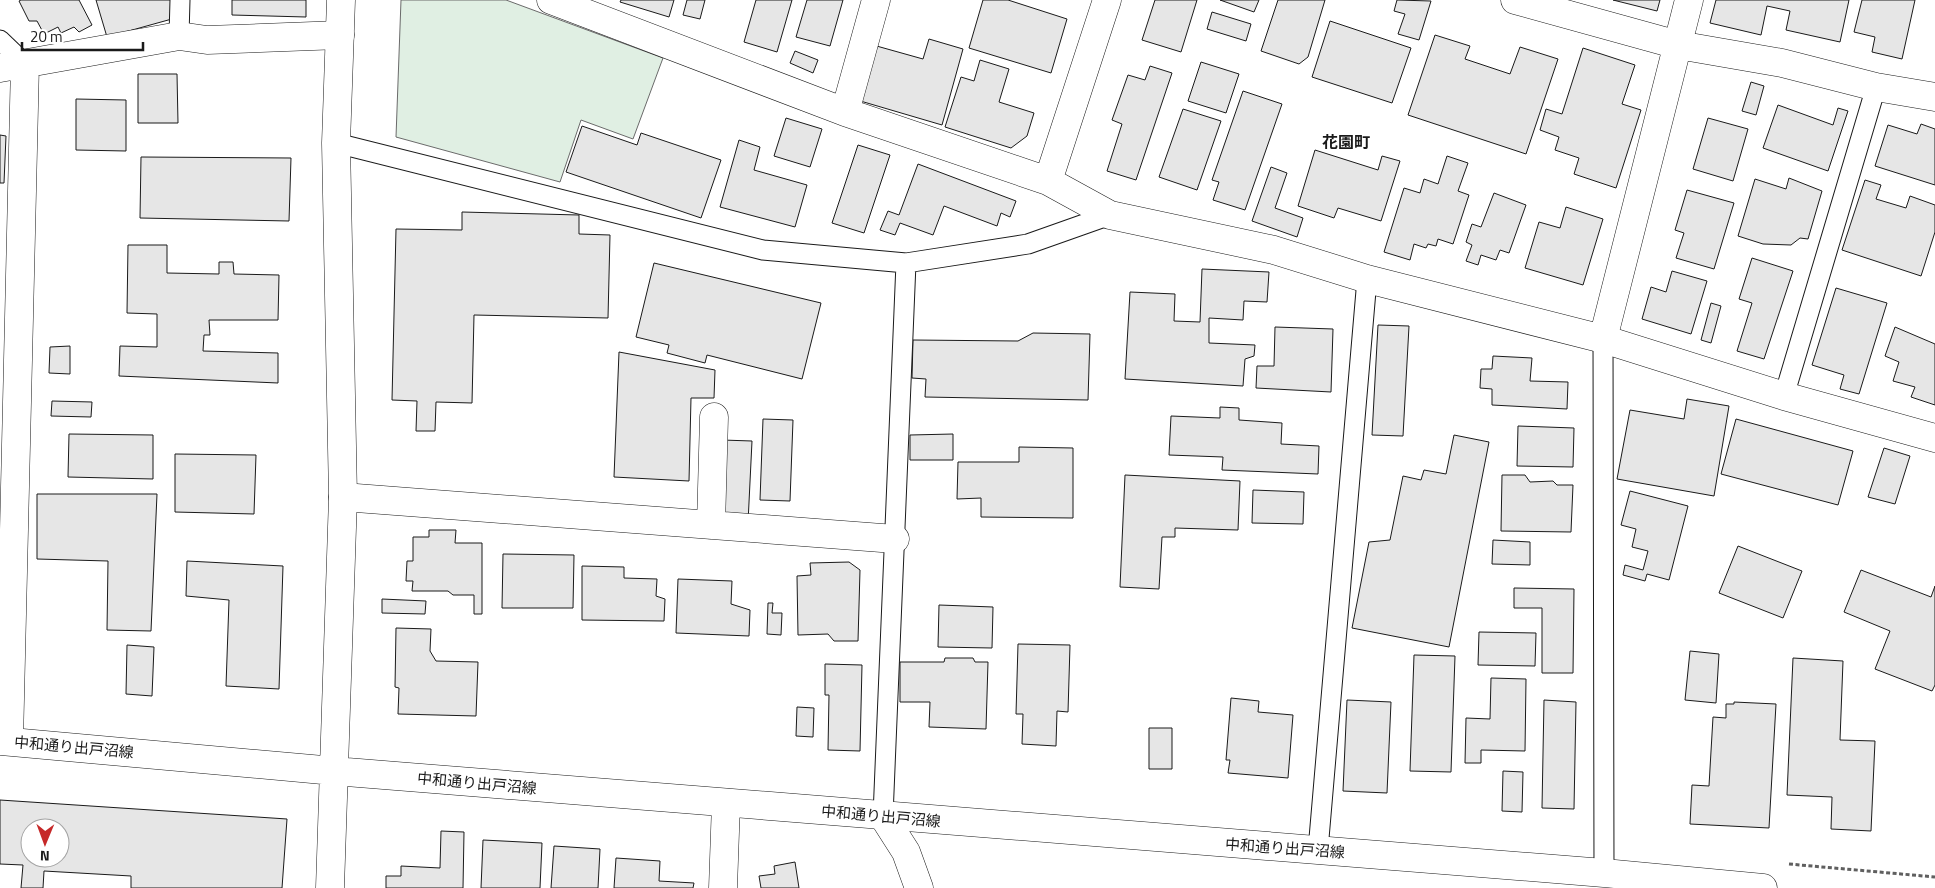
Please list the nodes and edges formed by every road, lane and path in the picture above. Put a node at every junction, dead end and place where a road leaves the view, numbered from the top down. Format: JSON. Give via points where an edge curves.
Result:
{"nodes":[{"id":1,"x":180,"y":0,"type":"edge"},
{"id":2,"x":341,"y":0,"type":"edge"},
{"id":3,"x":551,"y":0,"type":"edge"},
{"id":4,"x":876,"y":0,"type":"edge"},
{"id":5,"x":1107,"y":0,"type":"edge"},
{"id":6,"x":1515,"y":0,"type":"edge"},
{"id":7,"x":1689,"y":0,"type":"edge"},
{"id":8,"x":179,"y":36,"type":"junction"},
{"id":9,"x":340,"y":36,"type":"junction"},
{"id":10,"x":0,"y":40,"type":"edge"},
{"id":11,"x":1678,"y":45,"type":"junction"},
{"id":12,"x":13,"y":66,"type":"edge"},
{"id":13,"x":1876,"y":87,"type":"junction"},
{"id":14,"x":1935,"y":96,"type":"edge"},
{"id":15,"x":846,"y":112,"type":"junction"},
{"id":16,"x":336,"y":144,"type":"junction"},
{"id":17,"x":1048,"y":181,"type":"junction"},
{"id":18,"x":1110,"y":215,"type":"junction"},
{"id":19,"x":906,"y":263,"type":"junction"},
{"id":20,"x":1367,"y":279,"type":"junction"},
{"id":21,"x":1603,"y":339,"type":"junction"},
{"id":22,"x":1784,"y":396,"type":"junction"},
{"id":23,"x":714,"y":417,"type":"dead end"},
{"id":24,"x":1935,"y":438,"type":"edge"},
{"id":25,"x":343,"y":497,"type":"junction"},
{"id":26,"x":711,"y":525,"type":"junction"},
{"id":27,"x":895,"y":539,"type":"junction"},
{"id":28,"x":5,"y":741,"type":"edge"},
{"id":29,"x":334,"y":771,"type":"junction"},
{"id":30,"x":726,"y":803,"type":"junction"},
{"id":31,"x":883,"y":816,"type":"junction"},
{"id":32,"x":1318,"y":850,"type":"junction"},
{"id":33,"x":1604,"y":881,"type":"edge"},
{"id":34,"x":330,"y":888,"type":"edge"},
{"id":35,"x":723,"y":888,"type":"edge"},
{"id":36,"x":919,"y":888,"type":"edge"},
{"id":37,"x":1762,"y":888,"type":"edge"}],
"edges":[{"from":1,"to":8,"type":"lane"},
{"from":2,"to":9,"type":"street"},
{"from":3,"to":15,"type":"street"},
{"from":4,"to":15,"type":"street"},
{"from":5,"to":17,"type":"street"},
{"from":6,"to":11,"type":"street"},
{"from":7,"to":11,"type":"street"},
{"from":8,"to":9,"type":"street","via":[[207,40]]},
{"from":8,"to":12,"type":"street"},
{"from":9,"to":16,"type":"street"},
{"from":10,"to":12,"type":"lane"},
{"from":11,"to":13,"type":"street","via":[[1782,63]]},
{"from":11,"to":21,"type":"street"},
{"from":12,"to":28,"type":"street"},
{"from":13,"to":14,"type":"street"},
{"from":13,"to":22,"type":"lane"},
{"from":15,"to":17,"type":"street"},
{"from":16,"to":19,"type":"lane","via":[[763,250]]},
{"from":16,"to":25,"type":"street"},
{"from":17,"to":18,"type":"street"},
{"from":18,"to":19,"type":"lane","via":[[1028,244]]},
{"from":18,"to":20,"type":"street","via":[[1274,250]]},
{"from":19,"to":27,"type":"lane"},
{"from":20,"to":21,"type":"street"},
{"from":20,"to":32,"type":"lane"},
{"from":21,"to":22,"type":"street"},
{"from":21,"to":33,"type":"lane"},
{"from":22,"to":24,"type":"street"},
{"from":23,"to":26,"type":"street"},
{"from":25,"to":26,"type":"street"},
{"from":25,"to":29,"type":"street"},
{"from":26,"to":27,"type":"street"},
{"from":27,"to":31,"type":"lane"},
{"from":28,"to":29,"type":"street","name":"中和通り出戸沼線"},
{"from":29,"to":30,"type":"street","name":"中和通り出戸沼線"},
{"from":29,"to":34,"type":"street"},
{"from":30,"to":31,"type":"street","name":"中和通り出戸沼線"},
{"from":30,"to":35,"type":"street"},
{"from":31,"to":32,"type":"street","name":"中和通り出戸沼線"},
{"from":31,"to":36,"type":"street","via":[[906,852]]},
{"from":32,"to":33,"type":"street","name":"中和通り出戸沼線"},
{"from":33,"to":37,"type":"street","name":"中和通り出戸沼線"}]}
